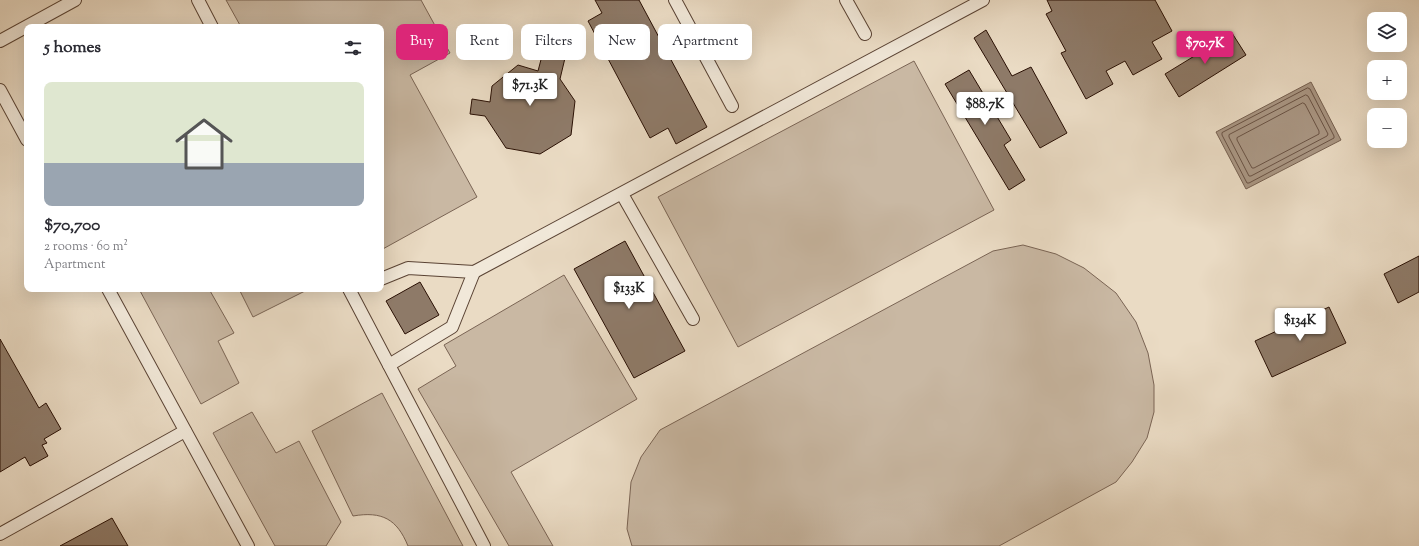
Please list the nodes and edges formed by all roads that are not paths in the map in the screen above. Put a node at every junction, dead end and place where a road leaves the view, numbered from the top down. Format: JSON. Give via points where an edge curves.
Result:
{"nodes":[{"id":1,"x":75,"y":0,"type":"edge"},
{"id":2,"x":198,"y":0,"type":"edge"},
{"id":3,"x":675,"y":0,"type":"edge"},
{"id":4,"x":846,"y":0,"type":"edge"},
{"id":5,"x":983,"y":0,"type":"edge"},
{"id":6,"x":31,"y":24,"type":"edge"},
{"id":7,"x":210,"y":24,"type":"edge"},
{"id":8,"x":24,"y":28,"type":"edge"},
{"id":9,"x":865,"y":34,"type":"dead end"},
{"id":10,"x":0,"y":41,"type":"edge"},
{"id":11,"x":0,"y":90,"type":"edge"},
{"id":12,"x":732,"y":106,"type":"dead end"},
{"id":13,"x":24,"y":134,"type":"edge"},
{"id":14,"x":622,"y":194,"type":"junction"},
{"id":15,"x":474,"y":272,"type":"junction"},
{"id":16,"x":384,"y":278,"type":"edge"},
{"id":17,"x":110,"y":292,"type":"edge"},
{"id":18,"x":354,"y":292,"type":"edge"},
{"id":19,"x":693,"y":319,"type":"dead end"},
{"id":20,"x":389,"y":365,"type":"junction"},
{"id":21,"x":185,"y":431,"type":"junction"},
{"id":22,"x":0,"y":534,"type":"edge"},
{"id":23,"x":248,"y":546,"type":"edge"},
{"id":24,"x":484,"y":546,"type":"edge"}],
"edges":[{"from":1,"to":6,"type":"lane"},
{"from":2,"to":7,"type":"lane"},
{"from":3,"to":12,"type":"lane"},
{"from":4,"to":9,"type":"lane"},
{"from":5,"to":14,"type":"lane"},
{"from":8,"to":10,"type":"lane"},
{"from":11,"to":13,"type":"lane"},
{"from":14,"to":15,"type":"lane"},
{"from":14,"to":19,"type":"lane"},
{"from":15,"to":16,"type":"lane","via":[[408,268]]},
{"from":15,"to":20,"type":"lane","via":[[452,327]]},
{"from":17,"to":21,"type":"lane"},
{"from":18,"to":20,"type":"lane"},
{"from":20,"to":24,"type":"lane"},
{"from":21,"to":22,"type":"lane"},
{"from":21,"to":23,"type":"lane"}]}
